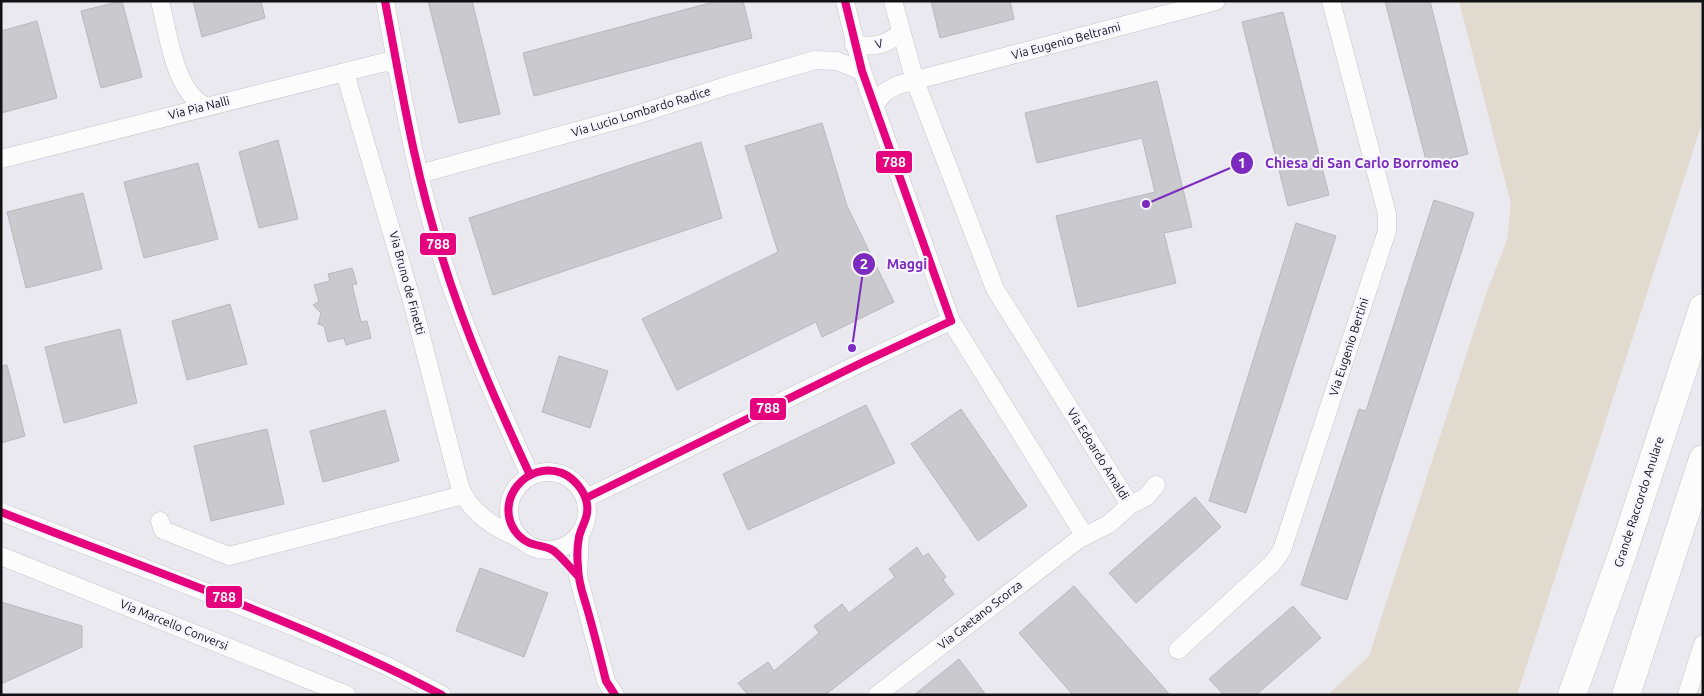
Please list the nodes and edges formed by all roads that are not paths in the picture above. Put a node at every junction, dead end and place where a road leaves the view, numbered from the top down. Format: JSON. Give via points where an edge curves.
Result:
{"nodes":[{"id":1,"x":160,"y":1,"type":"edge"},
{"id":2,"x":385,"y":1,"type":"edge"},
{"id":3,"x":845,"y":1,"type":"edge"},
{"id":4,"x":893,"y":1,"type":"edge"},
{"id":5,"x":1216,"y":1,"type":"edge"},
{"id":6,"x":1330,"y":1,"type":"edge"},
{"id":7,"x":901,"y":32,"type":"junction"},
{"id":8,"x":854,"y":44,"type":"junction"},
{"id":9,"x":397,"y":65,"type":"junction"},
{"id":10,"x":862,"y":72,"type":"junction"},
{"id":11,"x":345,"y":73,"type":"junction"},
{"id":12,"x":915,"y":81,"type":"junction"},
{"id":13,"x":874,"y":105,"type":"junction"},
{"id":14,"x":204,"y":106,"type":"junction"},
{"id":15,"x":1,"y":160,"type":"edge"},
{"id":16,"x":418,"y":174,"type":"junction"},
{"id":17,"x":1703,"y":308,"type":"edge"},
{"id":18,"x":951,"y":320,"type":"junction"},
{"id":19,"x":1703,"y":459,"type":"edge"},
{"id":20,"x":530,"y":475,"type":"junction"},
{"id":21,"x":1156,"y":485,"type":"dead end"},
{"id":22,"x":463,"y":495,"type":"junction"},
{"id":23,"x":586,"y":498,"type":"junction"},
{"id":24,"x":1130,"y":504,"type":"junction"},
{"id":25,"x":1,"y":512,"type":"edge"},
{"id":26,"x":160,"y":521,"type":"dead end"},
{"id":27,"x":580,"y":534,"type":"junction"},
{"id":28,"x":1084,"y":535,"type":"junction"},
{"id":29,"x":519,"y":538,"type":"junction"},
{"id":30,"x":553,"y":550,"type":"junction"},
{"id":31,"x":1,"y":556,"type":"edge"},
{"id":32,"x":578,"y":576,"type":"junction"},
{"id":33,"x":1703,"y":644,"type":"edge"},
{"id":34,"x":1178,"y":650,"type":"dead end"},
{"id":35,"x":609,"y":691,"type":"edge"},
{"id":36,"x":346,"y":695,"type":"edge"},
{"id":37,"x":442,"y":695,"type":"edge"},
{"id":38,"x":877,"y":695,"type":"edge"},
{"id":39,"x":1572,"y":695,"type":"edge"},
{"id":40,"x":1626,"y":695,"type":"edge"},
{"id":41,"x":1687,"y":695,"type":"edge"}],
"edges":[{"from":1,"to":14,"type":"street","via":[[182,82],[193,100]]},
{"from":2,"to":9,"type":"street"},
{"from":3,"to":8,"type":"street"},
{"from":4,"to":7,"type":"street","name":"Via Edoardo Amaldi"},
{"from":5,"to":12,"type":"street","name":"Via Eugenio Beltrami"},
{"from":6,"to":34,"type":"street","name":"Via Eugenio Bertini","via":[[1382,195],[1387,231],[1282,550],[1272,564]]},
{"from":7,"to":8,"type":"street","name":"V","via":[[878,46]]},
{"from":7,"to":12,"type":"street","name":"Via Edoardo Amaldi"},
{"from":8,"to":10,"type":"street"},
{"from":9,"to":11,"type":"street","name":"Via Pia Nalli","via":[[385,62]]},
{"from":9,"to":16,"type":"street"},
{"from":10,"to":13,"type":"street"},
{"from":10,"to":16,"type":"street","name":"Via Lucio Lombardo Radice","via":[[837,61],[815,60],[636,115]]},
{"from":11,"to":14,"type":"street","name":"Via Pia Nalli"},
{"from":11,"to":22,"type":"street","name":"Via Bruno de Finetti","via":[[413,305]]},
{"from":12,"to":13,"type":"street","via":[[894,87]]},
{"from":12,"to":24,"type":"street","name":"Via Edoardo Amaldi","via":[[995,289]]},
{"from":13,"to":18,"type":"street"},
{"from":14,"to":15,"type":"street","name":"Via Pia Nalli"},
{"from":16,"to":20,"type":"street","via":[[451,284]]},
{"from":17,"to":39,"type":"highway","name":"Grande Raccordo Anulare"},
{"from":18,"to":23,"type":"street"},
{"from":18,"to":28,"type":"street"},
{"from":19,"to":40,"type":"highway"},
{"from":20,"to":23,"type":"street","via":[[546,471],[563,474],[581,488]]},
{"from":20,"to":29,"type":"street","via":[[520,482],[509,504],[508,516]]},
{"from":21,"to":24,"type":"street","via":[[1146,497]]},
{"from":22,"to":26,"type":"street","via":[[229,556],[163,530]]},
{"from":22,"to":29,"type":"street","name":"Via Bruno de Finetti","via":[[485,519]]},
{"from":23,"to":27,"type":"street","via":[[587,516]]},
{"from":24,"to":28,"type":"street","name":"Via Edoardo Amaldi","via":[[1109,524]]},
{"from":25,"to":37,"type":"street","via":[[295,627],[387,666]]},
{"from":27,"to":30,"type":"street","via":[[568,545]]},
{"from":27,"to":32,"type":"street"},
{"from":28,"to":38,"type":"street","name":"Via Gaetano Scorza"},
{"from":29,"to":30,"type":"street","name":"Via Bruno de Finetti","via":[[540,550]]},
{"from":30,"to":32,"type":"street"},
{"from":31,"to":36,"type":"street","name":"Via Marcello Conversi"},
{"from":32,"to":35,"type":"street"},
{"from":33,"to":41,"type":"street"}]}
